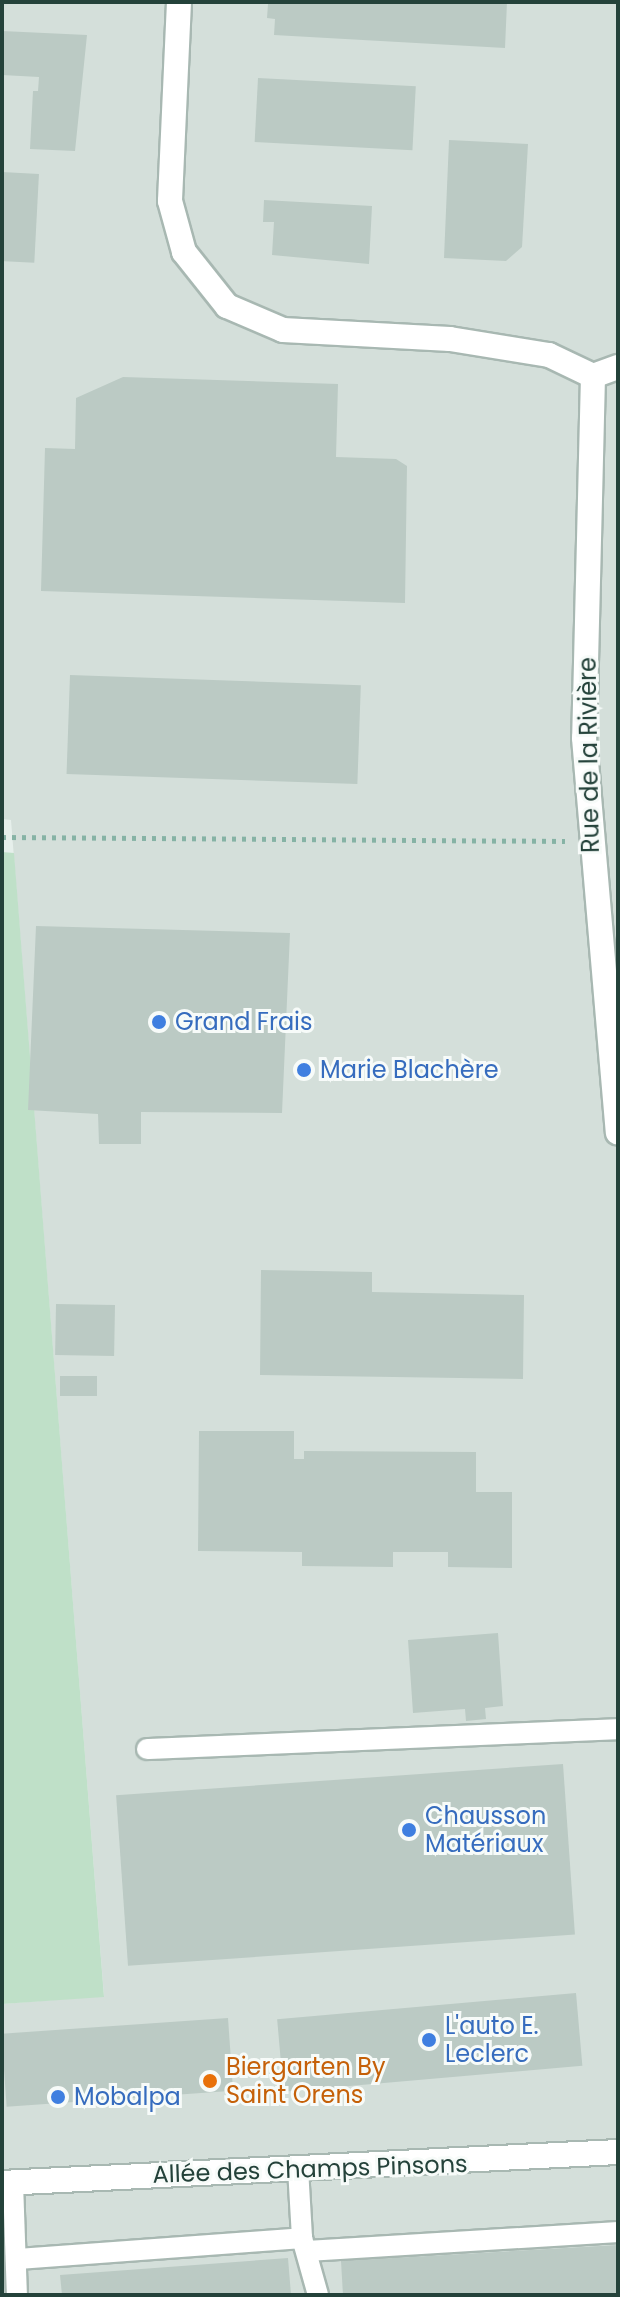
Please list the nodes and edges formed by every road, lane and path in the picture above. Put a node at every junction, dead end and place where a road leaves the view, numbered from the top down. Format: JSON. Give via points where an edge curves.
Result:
{"nodes":[{"id":1,"x":179,"y":2,"type":"edge"},
{"id":2,"x":618,"y":367,"type":"edge"},
{"id":3,"x":593,"y":376,"type":"junction"},
{"id":4,"x":2,"y":837,"type":"edge"},
{"id":5,"x":589,"y":840,"type":"junction"},
{"id":6,"x":618,"y":1133,"type":"edge"},
{"id":7,"x":618,"y":1729,"type":"edge"},
{"id":8,"x":147,"y":1749,"type":"dead end"},
{"id":9,"x":618,"y":2152,"type":"edge"},
{"id":10,"x":298,"y":2168,"type":"junction"},
{"id":11,"x":7,"y":2183,"type":"edge"},
{"id":12,"x":618,"y":2232,"type":"edge"},
{"id":13,"x":304,"y":2245,"type":"junction"},
{"id":14,"x":18,"y":2259,"type":"junction"},
{"id":15,"x":17,"y":2295,"type":"edge"},
{"id":16,"x":318,"y":2295,"type":"edge"}],
"edges":[{"from":1,"to":3,"type":"street","via":[[170,201],[184,252],[227,306],[283,330],[450,339],[549,355]]},
{"from":2,"to":3,"type":"street"},
{"from":3,"to":5,"type":"street","name":"Rue de la Rivière","via":[[584,738]]},
{"from":4,"to":5,"type":"path"},
{"from":5,"to":6,"type":"street","name":"Rue de la Rivière"},
{"from":7,"to":8,"type":"lane"},
{"from":9,"to":10,"type":"street","name":"Allée des Champs Pinsons"},
{"from":10,"to":11,"type":"street","name":"Allée des Champs Pinsons"},
{"from":10,"to":13,"type":"lane"},
{"from":11,"to":14,"type":"lane"},
{"from":12,"to":13,"type":"lane"},
{"from":13,"to":14,"type":"lane"},
{"from":13,"to":16,"type":"lane"},
{"from":14,"to":15,"type":"lane"}]}
